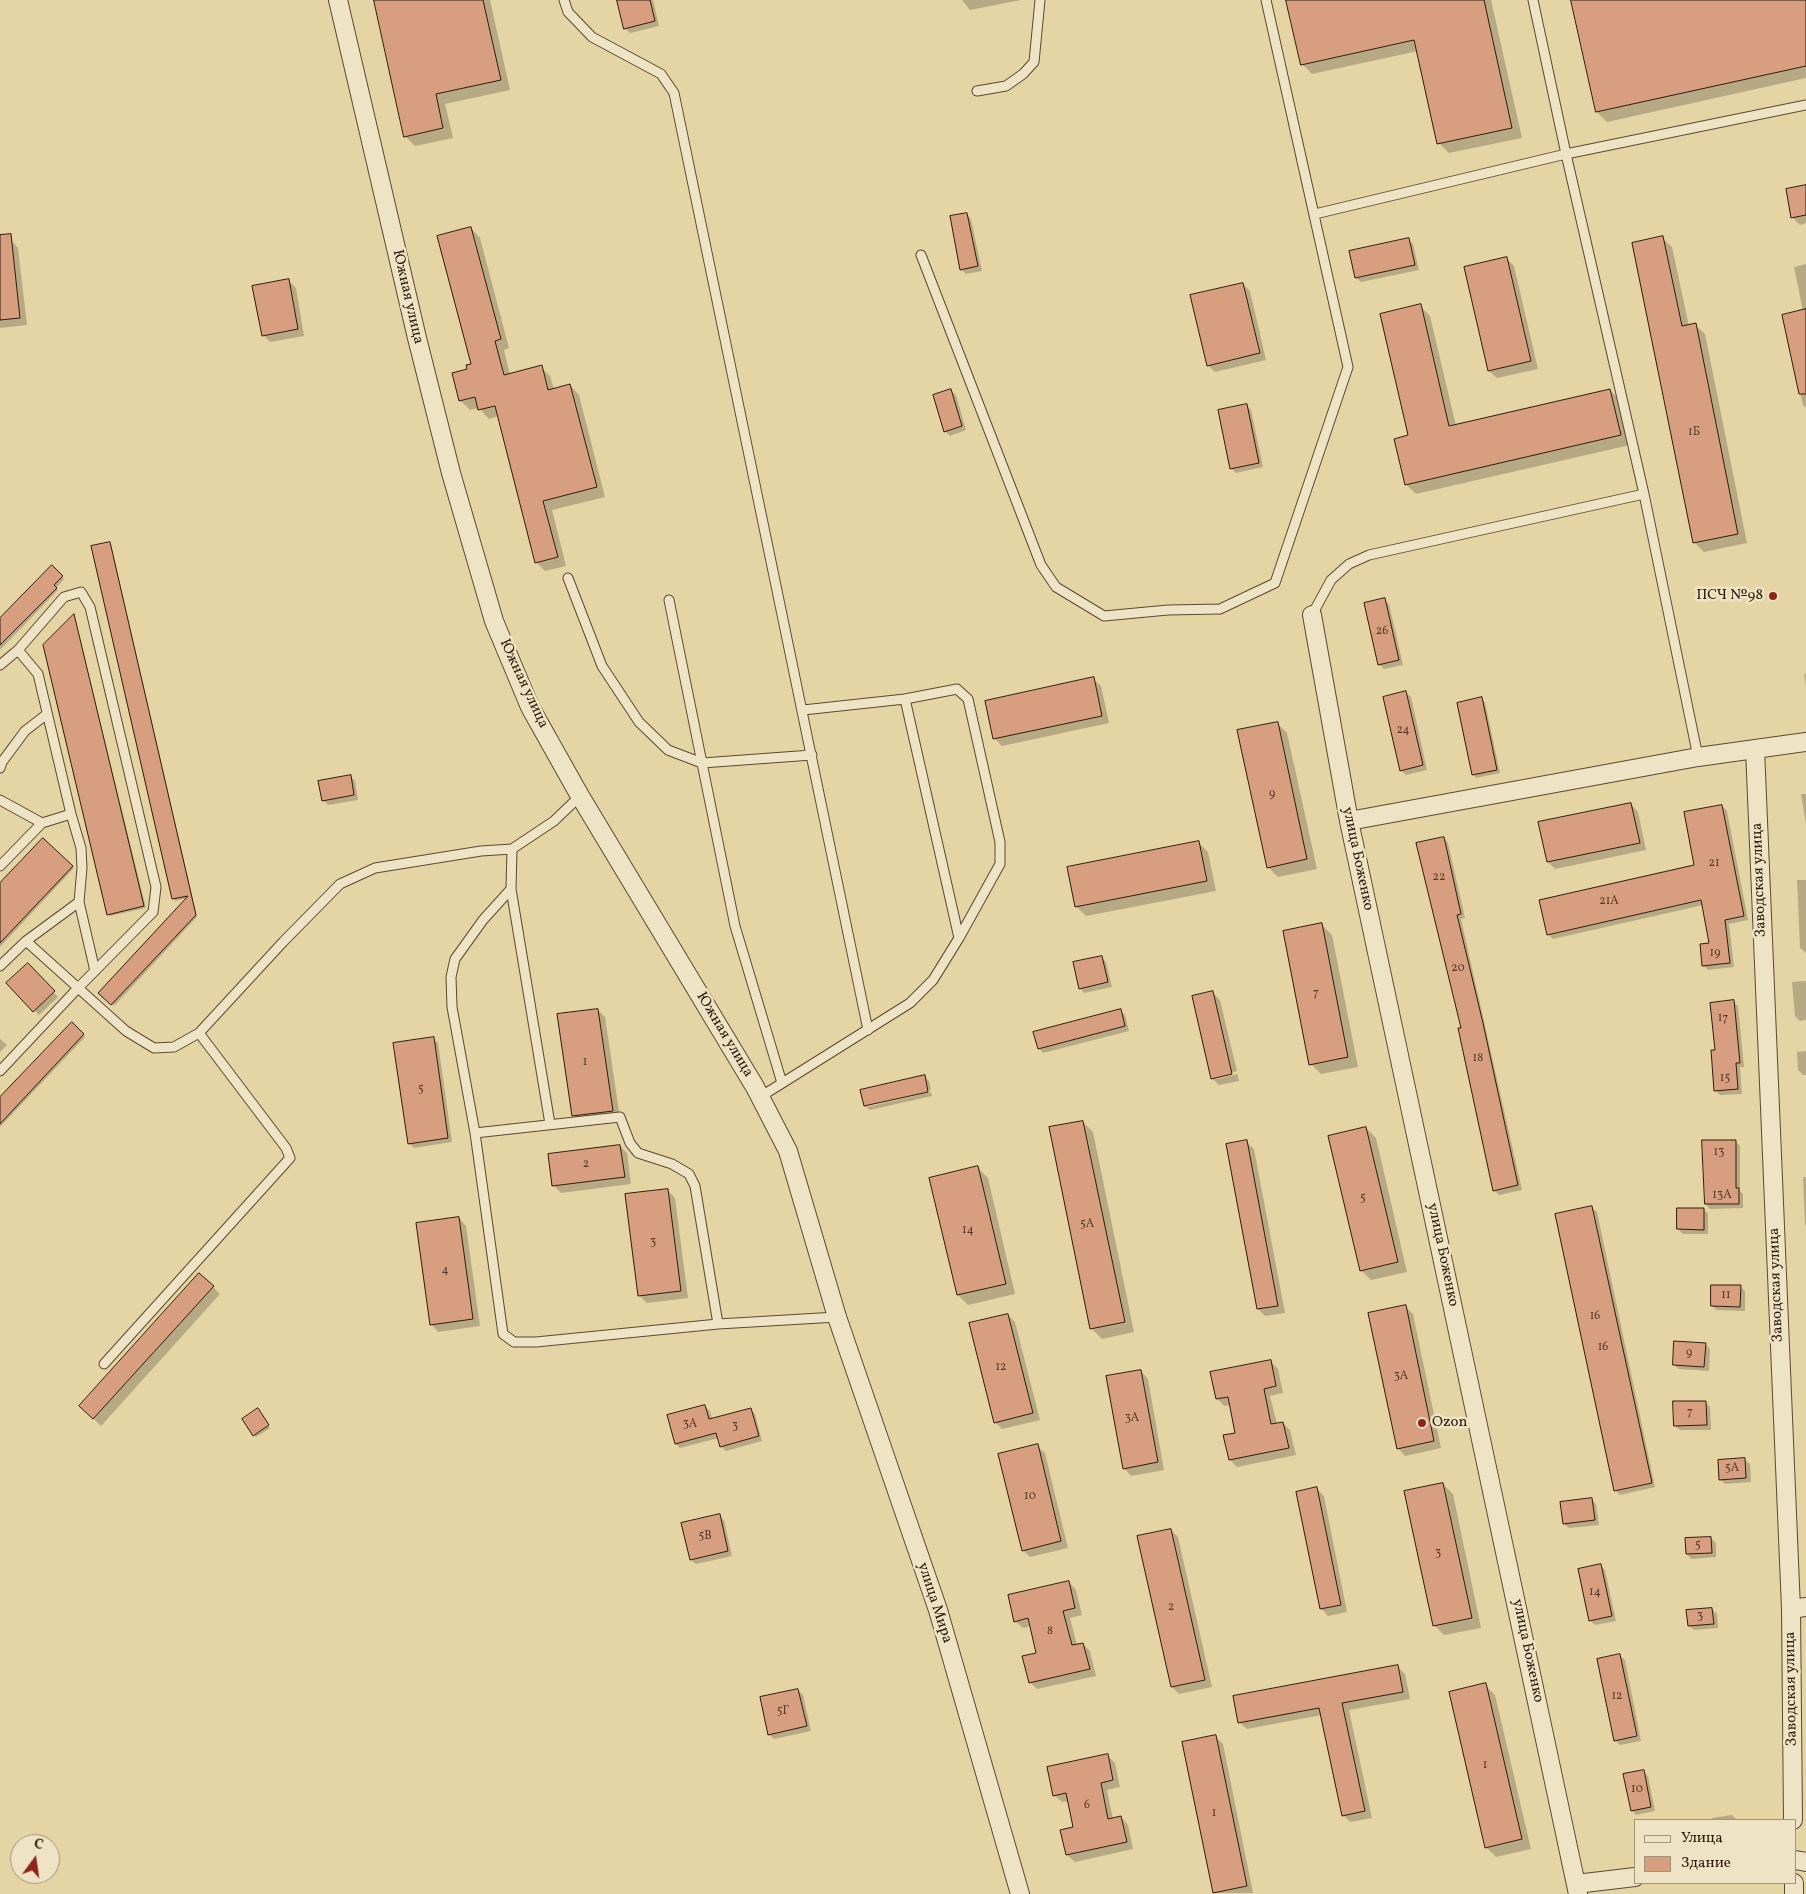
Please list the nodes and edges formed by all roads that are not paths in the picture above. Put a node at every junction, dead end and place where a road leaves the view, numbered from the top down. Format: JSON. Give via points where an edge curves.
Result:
{"nodes":[{"id":1,"x":338,"y":0,"type":"edge"},
{"id":2,"x":564,"y":0,"type":"edge"},
{"id":3,"x":1040,"y":0,"type":"edge"},
{"id":4,"x":1266,"y":0,"type":"edge"},
{"id":5,"x":1533,"y":0,"type":"edge"},
{"id":6,"x":976,"y":91,"type":"dead end"},
{"id":7,"x":1806,"y":105,"type":"edge"},
{"id":8,"x":1566,"y":154,"type":"junction"},
{"id":9,"x":1315,"y":214,"type":"junction"},
{"id":10,"x":920,"y":255,"type":"dead end"},
{"id":11,"x":1644,"y":494,"type":"junction"},
{"id":12,"x":568,"y":578,"type":"dead end"},
{"id":13,"x":669,"y":600,"type":"dead end"},
{"id":14,"x":1312,"y":615,"type":"joint"},
{"id":15,"x":18,"y":650,"type":"junction"},
{"id":16,"x":0,"y":665,"type":"edge"},
{"id":17,"x":905,"y":699,"type":"junction"},
{"id":18,"x":803,"y":710,"type":"junction"},
{"id":19,"x":47,"y":714,"type":"junction"},
{"id":20,"x":1806,"y":742,"type":"edge"},
{"id":21,"x":1755,"y":749,"type":"junction"},
{"id":22,"x":812,"y":755,"type":"junction"},
{"id":23,"x":1698,"y":757,"type":"junction"},
{"id":24,"x":702,"y":763,"type":"junction"},
{"id":25,"x":0,"y":768,"type":"edge"},
{"id":26,"x":580,"y":796,"type":"junction"},
{"id":27,"x":0,"y":800,"type":"edge"},
{"id":28,"x":71,"y":814,"type":"junction"},
{"id":29,"x":1349,"y":822,"type":"junction"},
{"id":30,"x":42,"y":823,"type":"junction"},
{"id":31,"x":512,"y":849,"type":"junction"},
{"id":32,"x":0,"y":866,"type":"edge"},
{"id":33,"x":511,"y":889,"type":"junction"},
{"id":34,"x":79,"y":902,"type":"junction"},
{"id":35,"x":960,"y":938,"type":"junction"},
{"id":36,"x":26,"y":941,"type":"junction"},
{"id":37,"x":0,"y":966,"type":"edge"},
{"id":38,"x":95,"y":971,"type":"junction"},
{"id":39,"x":78,"y":988,"type":"junction"},
{"id":40,"x":868,"y":1030,"type":"junction"},
{"id":41,"x":198,"y":1033,"type":"junction"},
{"id":42,"x":0,"y":1071,"type":"edge"},
{"id":43,"x":782,"y":1083,"type":"junction"},
{"id":44,"x":760,"y":1097,"type":"junction"},
{"id":45,"x":550,"y":1124,"type":"junction"},
{"id":46,"x":475,"y":1133,"type":"junction"},
{"id":47,"x":836,"y":1317,"type":"junction"},
{"id":48,"x":718,"y":1324,"type":"junction"},
{"id":49,"x":104,"y":1364,"type":"dead end"},
{"id":50,"x":1798,"y":1608,"type":"edge"},
{"id":51,"x":1793,"y":1819,"type":"edge"},
{"id":52,"x":1634,"y":1877,"type":"edge"},
{"id":53,"x":1577,"y":1889,"type":"edge"},
{"id":54,"x":1020,"y":1894,"type":"edge"}],
"edges":[{"from":1,"to":26,"type":"street","name":"Южная улица","via":[[416,338],[494,621],[530,707]]},
{"from":2,"to":18,"type":"lane","via":[[568,12],[592,37],[662,74],[674,93]]},
{"from":3,"to":6,"type":"lane","via":[[1034,62],[1006,86]]},
{"from":4,"to":9,"type":"lane"},
{"from":5,"to":8,"type":"lane"},
{"from":7,"to":8,"type":"lane"},
{"from":8,"to":9,"type":"lane"},
{"from":8,"to":11,"type":"lane"},
{"from":9,"to":10,"type":"lane","via":[[1348,367],[1275,582],[1220,609],[1104,616],[1056,587],[1041,565]]},
{"from":11,"to":14,"type":"lane","via":[[1369,555],[1349,564],[1331,580]]},
{"from":11,"to":23,"type":"lane"},
{"from":12,"to":24,"type":"lane","via":[[602,666],[639,722],[668,750]]},
{"from":13,"to":24,"type":"lane"},
{"from":14,"to":29,"type":"street","name":"улица Боженко"},
{"from":15,"to":16,"type":"lane"},
{"from":15,"to":19,"type":"lane","via":[[38,674]]},
{"from":15,"to":38,"type":"lane","via":[[64,598],[81,592],[90,607],[156,887],[153,912]]},
{"from":17,"to":18,"type":"lane"},
{"from":17,"to":35,"type":"lane"},
{"from":17,"to":35,"type":"lane","via":[[957,690],[968,700],[1000,842],[1000,864]]},
{"from":18,"to":22,"type":"lane"},
{"from":19,"to":25,"type":"lane","via":[[24,731]]},
{"from":19,"to":28,"type":"lane"},
{"from":20,"to":21,"type":"street"},
{"from":21,"to":23,"type":"street"},
{"from":21,"to":50,"type":"street","name":"Заводская улица"},
{"from":22,"to":24,"type":"lane"},
{"from":22,"to":40,"type":"lane"},
{"from":23,"to":29,"type":"street"},
{"from":24,"to":43,"type":"lane","via":[[735,926]]},
{"from":26,"to":31,"type":"lane","via":[[554,821]]},
{"from":26,"to":44,"type":"street","name":"Южная улица"},
{"from":27,"to":30,"type":"lane"},
{"from":28,"to":30,"type":"lane"},
{"from":28,"to":34,"type":"lane","via":[[81,848]]},
{"from":29,"to":53,"type":"street","name":"улица Боженко"},
{"from":30,"to":32,"type":"lane"},
{"from":31,"to":33,"type":"lane"},
{"from":31,"to":41,"type":"lane","via":[[374,868],[340,884]]},
{"from":33,"to":45,"type":"lane"},
{"from":33,"to":46,"type":"lane","via":[[455,959],[451,977],[452,1007]]},
{"from":34,"to":36,"type":"lane"},
{"from":34,"to":38,"type":"lane"},
{"from":35,"to":40,"type":"lane","via":[[933,980],[910,1003]]},
{"from":36,"to":37,"type":"lane"},
{"from":36,"to":39,"type":"lane"},
{"from":38,"to":39,"type":"lane"},
{"from":39,"to":41,"type":"lane","via":[[126,1031],[154,1048],[174,1047]]},
{"from":39,"to":42,"type":"lane"},
{"from":40,"to":43,"type":"lane"},
{"from":41,"to":49,"type":"lane","via":[[286,1148],[290,1158]]},
{"from":43,"to":44,"type":"lane"},
{"from":44,"to":47,"type":"street","name":"Южная улица","via":[[788,1151]]},
{"from":45,"to":46,"type":"lane"},
{"from":45,"to":48,"type":"lane","via":[[620,1117],[630,1143],[638,1153],[672,1164],[689,1174],[695,1186]]},
{"from":46,"to":48,"type":"lane","via":[[503,1334],[514,1342],[536,1342]]},
{"from":47,"to":48,"type":"lane"},
{"from":47,"to":54,"type":"street","name":"улица Мира","via":[[938,1610]]},
{"from":50,"to":51,"type":"street","name":"Заводская улица"},
{"from":52,"to":53,"type":"street"}]}
